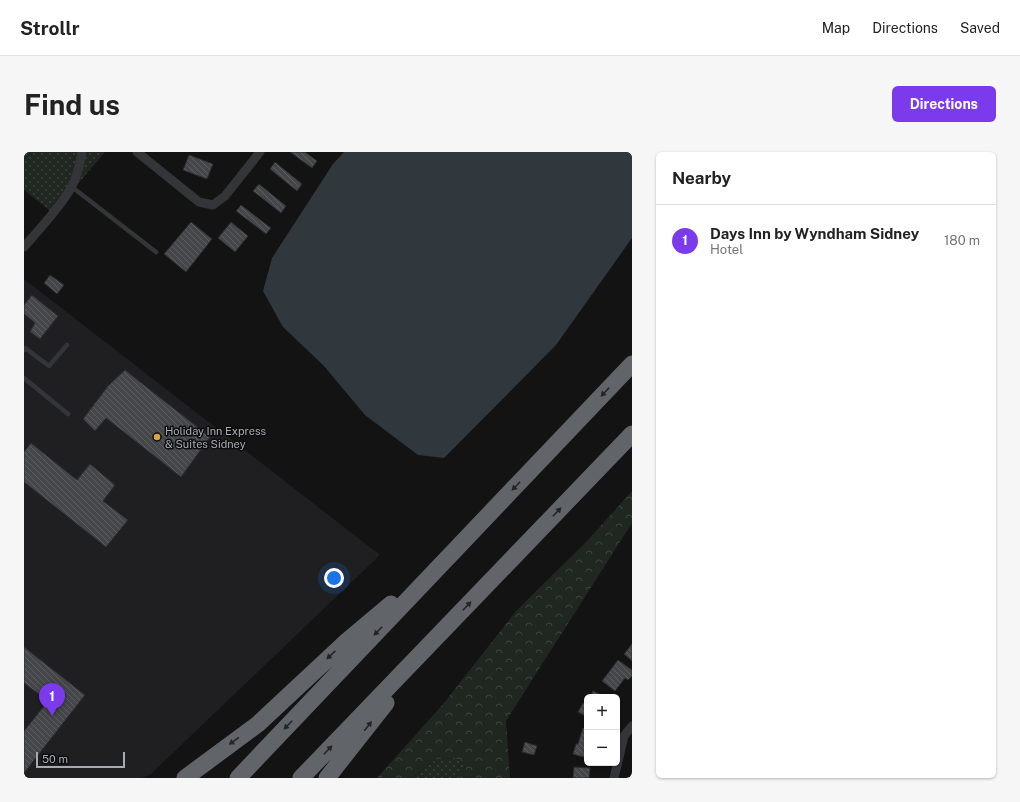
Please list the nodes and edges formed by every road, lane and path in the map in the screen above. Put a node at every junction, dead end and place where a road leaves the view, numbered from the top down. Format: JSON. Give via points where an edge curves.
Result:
{"nodes":[{"id":1,"x":82,"y":152,"type":"edge"},
{"id":2,"x":137,"y":152,"type":"edge"},
{"id":3,"x":260,"y":152,"type":"edge"},
{"id":4,"x":72,"y":187,"type":"junction"},
{"id":5,"x":24,"y":247,"type":"edge"},
{"id":6,"x":156,"y":252,"type":"dead end"},
{"id":7,"x":67,"y":344,"type":"dead end"},
{"id":8,"x":24,"y":350,"type":"edge"},
{"id":9,"x":632,"y":364,"type":"edge"},
{"id":10,"x":24,"y":378,"type":"edge"},
{"id":11,"x":68,"y":414,"type":"dead end"},
{"id":12,"x":632,"y":434,"type":"edge"},
{"id":13,"x":457,"y":548,"type":"junction"},
{"id":14,"x":448,"y":625,"type":"junction"},
{"id":15,"x":632,"y":726,"type":"edge"},
{"id":16,"x":185,"y":778,"type":"edge"},
{"id":17,"x":238,"y":778,"type":"edge"},
{"id":18,"x":301,"y":778,"type":"edge"},
{"id":19,"x":327,"y":778,"type":"edge"},
{"id":20,"x":614,"y":778,"type":"edge"}],
"edges":[{"from":1,"to":4,"type":"street"},
{"from":2,"to":3,"type":"street","via":[[199,202],[213,205],[226,196]]},
{"from":4,"to":5,"type":"street"},
{"from":4,"to":6,"type":"lane"},
{"from":7,"to":8,"type":"lane","via":[[49,366],[25,348]]},
{"from":9,"to":13,"type":"highway","one_way":true},
{"from":10,"to":11,"type":"lane"},
{"from":14,"to":12,"type":"highway","one_way":true},
{"from":13,"to":16,"type":"highway","one_way":true,"via":[[347,641],[258,724]]},
{"from":13,"to":17,"type":"highway","one_way":true},
{"from":18,"to":14,"type":"highway","one_way":true},
{"from":19,"to":14,"type":"highway","one_way":true},
{"from":15,"to":20,"type":"street","via":[[624,736]]}]}
